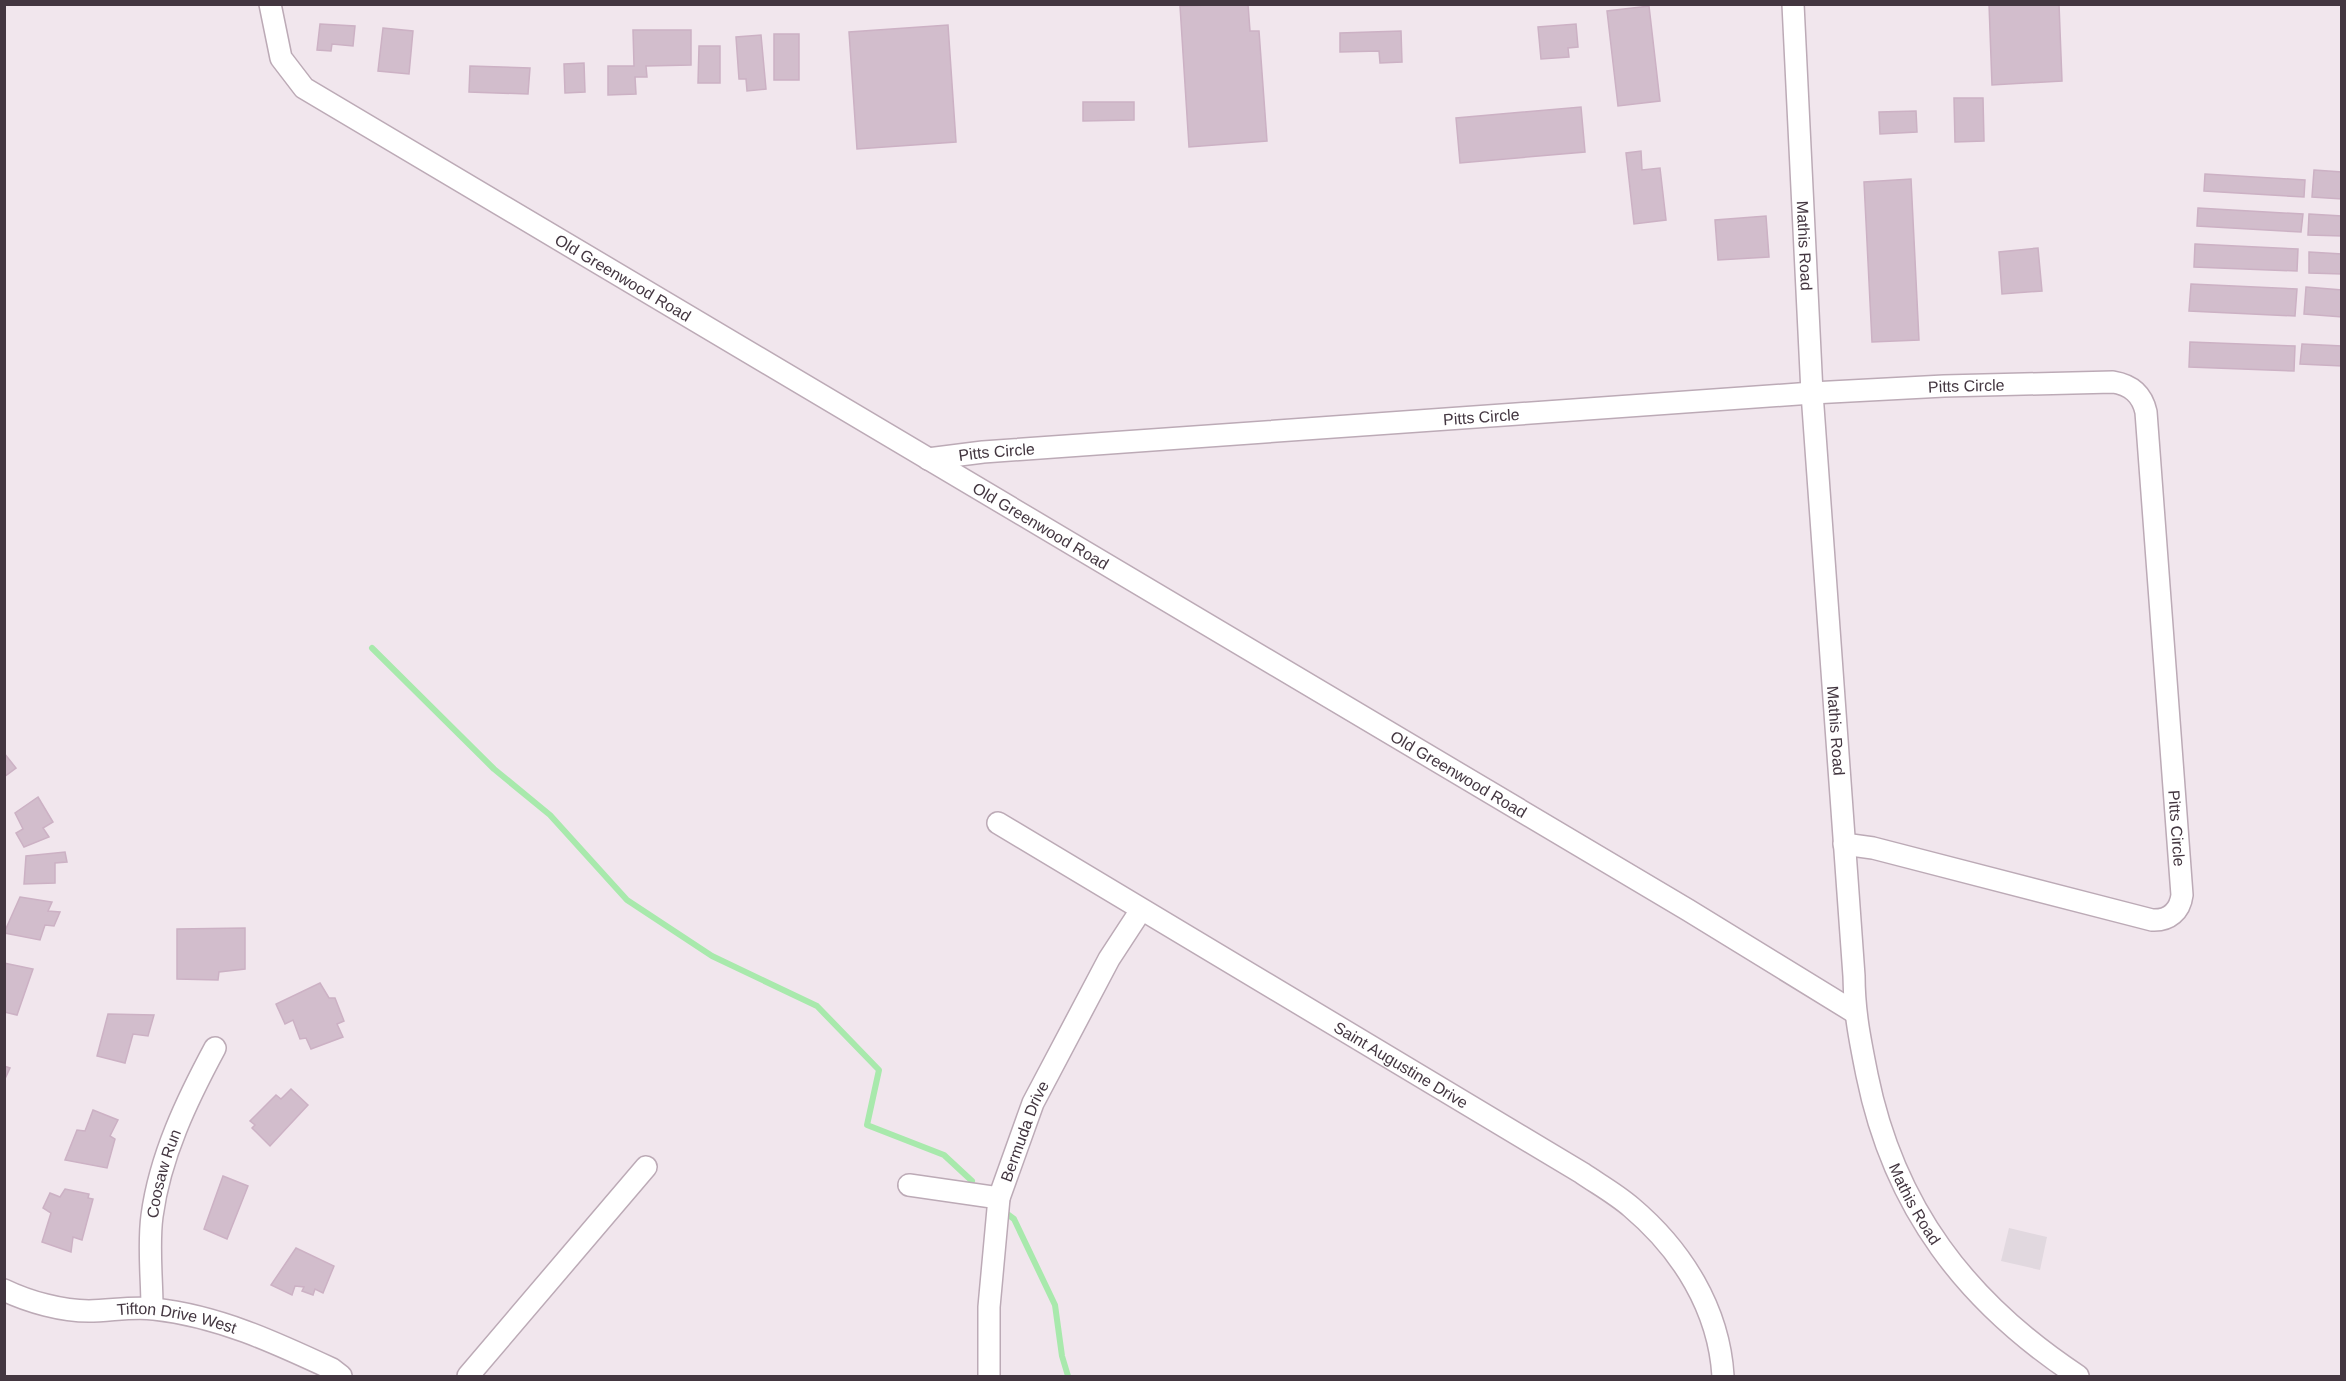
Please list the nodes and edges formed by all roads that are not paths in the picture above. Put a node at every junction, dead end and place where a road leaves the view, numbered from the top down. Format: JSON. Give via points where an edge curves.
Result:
{"nodes":[{"id":1,"x":270,"y":4,"type":"edge"},
{"id":2,"x":1793,"y":4,"type":"edge"},
{"id":3,"x":1812,"y":393,"type":"junction"},
{"id":4,"x":928,"y":459,"type":"junction"},
{"id":5,"x":998,"y":824,"type":"dead end"},
{"id":6,"x":1844,"y":844,"type":"junction"},
{"id":7,"x":1141,"y":910,"type":"junction"},
{"id":8,"x":1854,"y":1012,"type":"junction"},
{"id":9,"x":215,"y":1048,"type":"dead end"},
{"id":10,"x":646,"y":1167,"type":"dead end"},
{"id":11,"x":909,"y":1185,"type":"dead end"},
{"id":12,"x":999,"y":1198,"type":"junction"},
{"id":13,"x":4,"y":1290,"type":"edge"},
{"id":14,"x":152,"y":1308,"type":"junction"},
{"id":15,"x":341,"y":1377,"type":"edge"},
{"id":16,"x":468,"y":1377,"type":"edge"},
{"id":17,"x":989,"y":1377,"type":"edge"},
{"id":18,"x":1723,"y":1377,"type":"edge"},
{"id":19,"x":2078,"y":1377,"type":"edge"}],
"edges":[{"from":1,"to":4,"type":"street","name":"Old Greenwood Road","via":[[281,58],[304,88]]},
{"from":2,"to":3,"type":"street","name":"Mathis Road"},
{"from":3,"to":4,"type":"street","name":"Pitts Circle","via":[[1007,450]]},
{"from":3,"to":6,"type":"street","name":"Mathis Road"},
{"from":3,"to":6,"type":"street","name":"Pitts Circle","via":[[2113,382],[2123,383],[2139,395],[2145,412],[2181,901],[2173,914],[2152,920],[1873,848]]},
{"from":4,"to":8,"type":"street","name":"Old Greenwood Road"},
{"from":5,"to":7,"type":"street","name":"Saint Augustine Drive"},
{"from":6,"to":8,"type":"street","name":"Mathis Road"},
{"from":7,"to":12,"type":"street","name":"Bermuda Drive","via":[[1108,959],[1033,1103]]},
{"from":7,"to":18,"type":"street","name":"Saint Augustine Drive","via":[[1582,1173],[1630,1206],[1670,1244],[1690,1273],[1708,1310]]},
{"from":8,"to":19,"type":"street","name":"Mathis Road","via":[[1874,1109],[1893,1167],[1923,1225],[1985,1302]]},
{"from":9,"to":14,"type":"street","name":"Coosaw Run","via":[[168,1150],[152,1216]]},
{"from":10,"to":16,"type":"street"},
{"from":11,"to":12,"type":"street"},
{"from":12,"to":17,"type":"street","name":"Bermuda Drive","via":[[989,1307]]},
{"from":13,"to":14,"type":"street","name":"Tifton Drive West","via":[[54,1307],[86,1311]]},
{"from":14,"to":15,"type":"street","name":"Tifton Drive West","via":[[202,1317],[256,1334],[332,1369]]}]}
